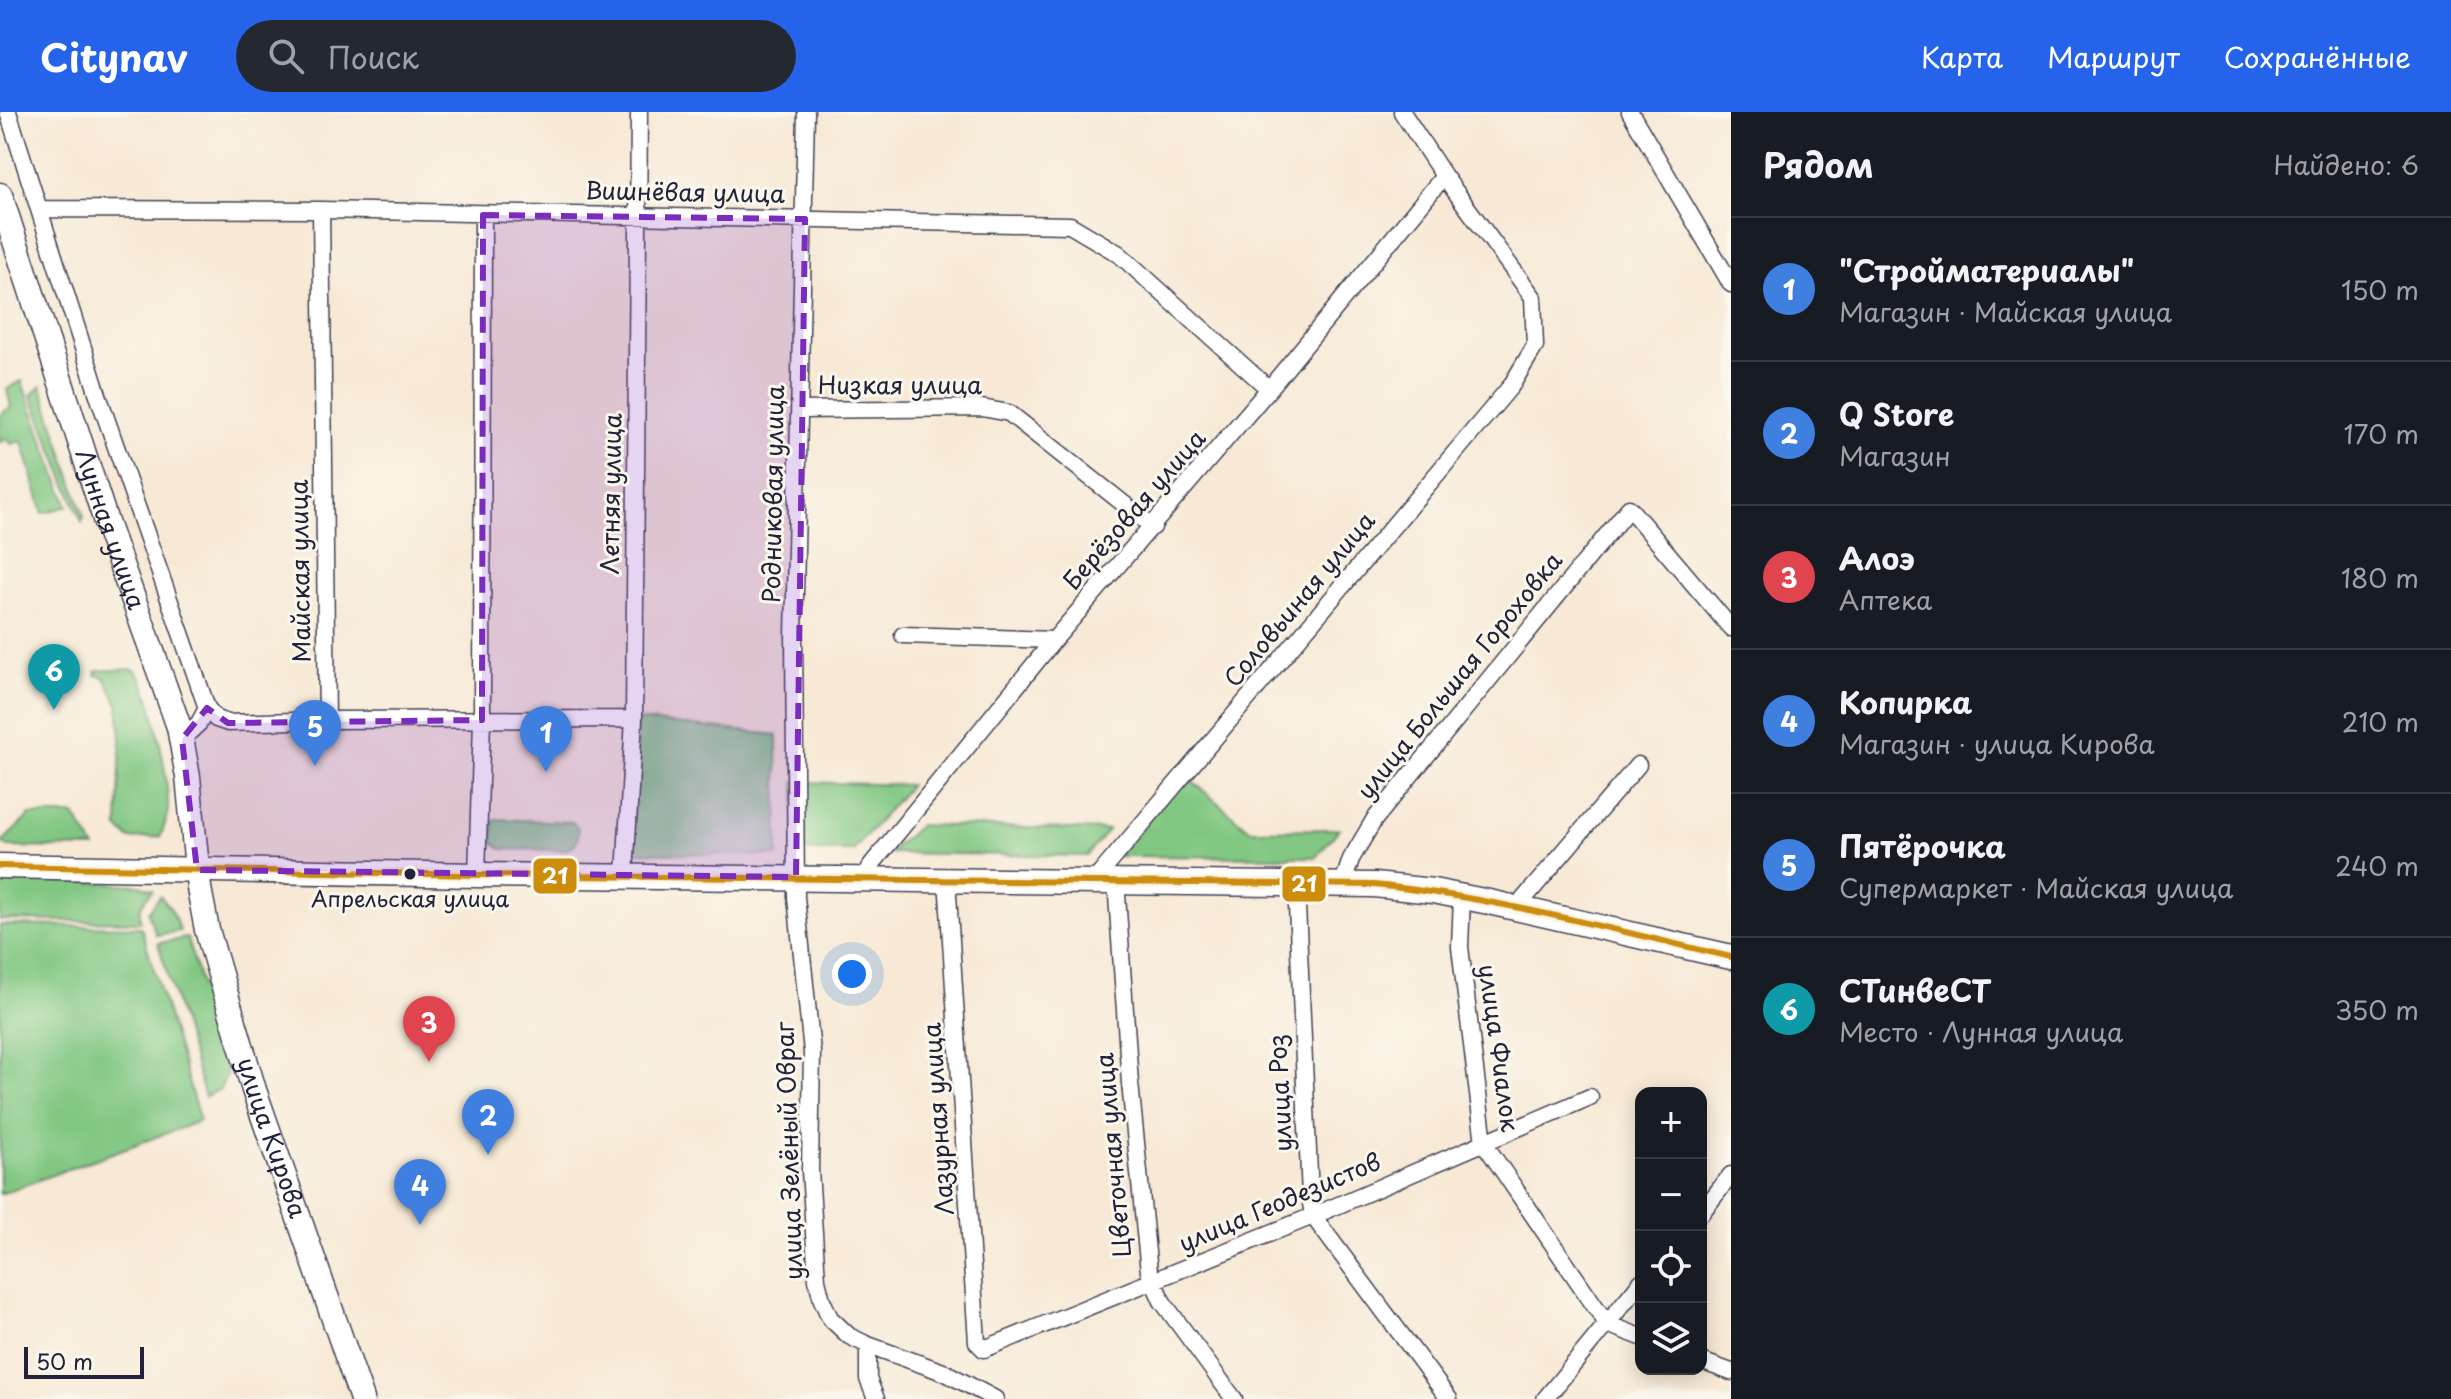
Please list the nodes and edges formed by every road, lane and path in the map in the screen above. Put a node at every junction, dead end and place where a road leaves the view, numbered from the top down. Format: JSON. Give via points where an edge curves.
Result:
{"nodes":[{"id":1,"x":8,"y":112,"type":"edge"},
{"id":2,"x":639,"y":112,"type":"edge"},
{"id":3,"x":806,"y":112,"type":"edge"},
{"id":4,"x":1402,"y":112,"type":"edge"},
{"id":5,"x":1630,"y":112,"type":"edge"},
{"id":6,"x":1444,"y":176,"type":"junction"},
{"id":7,"x":0,"y":195,"type":"edge"},
{"id":8,"x":40,"y":209,"type":"junction"},
{"id":9,"x":321,"y":210,"type":"junction"},
{"id":10,"x":483,"y":215,"type":"junction"},
{"id":11,"x":639,"y":215,"type":"junction"},
{"id":12,"x":805,"y":219,"type":"junction"},
{"id":13,"x":1731,"y":284,"type":"edge"},
{"id":14,"x":1269,"y":389,"type":"junction"},
{"id":15,"x":800,"y":410,"type":"junction"},
{"id":16,"x":1153,"y":527,"type":"junction"},
{"id":17,"x":1731,"y":628,"type":"edge"},
{"id":18,"x":903,"y":635,"type":"dead end"},
{"id":19,"x":1054,"y":640,"type":"junction"},
{"id":20,"x":207,"y":708,"type":"junction"},
{"id":21,"x":634,"y":719,"type":"junction"},
{"id":22,"x":327,"y":720,"type":"junction"},
{"id":23,"x":482,"y":720,"type":"junction"},
{"id":24,"x":182,"y":739,"type":"junction"},
{"id":25,"x":1638,"y":765,"type":"dead end"},
{"id":26,"x":0,"y":866,"type":"edge"},
{"id":27,"x":197,"y":870,"type":"junction"},
{"id":28,"x":477,"y":875,"type":"junction"},
{"id":29,"x":625,"y":875,"type":"junction"},
{"id":30,"x":796,"y":877,"type":"junction"},
{"id":31,"x":866,"y":878,"type":"junction"},
{"id":32,"x":947,"y":879,"type":"junction"},
{"id":33,"x":1106,"y":881,"type":"junction"},
{"id":34,"x":1296,"y":883,"type":"junction"},
{"id":35,"x":1343,"y":883,"type":"junction"},
{"id":36,"x":1462,"y":897,"type":"junction"},
{"id":37,"x":1516,"y":908,"type":"junction"},
{"id":38,"x":1731,"y":957,"type":"edge"},
{"id":39,"x":1590,"y":1097,"type":"dead end"},
{"id":40,"x":1484,"y":1143,"type":"junction"},
{"id":41,"x":1731,"y":1175,"type":"edge"},
{"id":42,"x":1707,"y":1205,"type":"edge"},
{"id":43,"x":1313,"y":1216,"type":"junction"},
{"id":44,"x":1152,"y":1282,"type":"junction"},
{"id":45,"x":1635,"y":1289,"type":"edge"},
{"id":46,"x":1607,"y":1324,"type":"junction"},
{"id":47,"x":1635,"y":1335,"type":"edge"},
{"id":48,"x":868,"y":1345,"type":"junction"},
{"id":49,"x":987,"y":1349,"type":"joint"},
{"id":50,"x":1707,"y":1363,"type":"edge"},
{"id":51,"x":1731,"y":1372,"type":"edge"},
{"id":52,"x":362,"y":1399,"type":"edge"},
{"id":53,"x":876,"y":1399,"type":"edge"},
{"id":54,"x":995,"y":1399,"type":"edge"},
{"id":55,"x":1234,"y":1399,"type":"edge"},
{"id":56,"x":1449,"y":1399,"type":"edge"},
{"id":57,"x":1545,"y":1399,"type":"edge"}],
"edges":[{"from":1,"to":8,"type":"street"},
{"from":2,"to":11,"type":"street","name":"Летняя улица"},
{"from":3,"to":12,"type":"street","name":"Родниковая улица"},
{"from":4,"to":6,"type":"street"},
{"from":5,"to":13,"type":"street"},
{"from":6,"to":14,"type":"street","name":"Берёзовая улица"},
{"from":6,"to":33,"type":"street","name":"Соловьиная улица","via":[[1533,297],[1535,346],[1511,386]]},
{"from":7,"to":24,"type":"main road","name":"Лунная улица"},
{"from":8,"to":9,"type":"street","name":"Вишнёвая улица"},
{"from":8,"to":20,"type":"street","via":[[99,398]]},
{"from":9,"to":10,"type":"street","name":"Вишнёвая улица"},
{"from":9,"to":22,"type":"street","name":"Майская улица"},
{"from":10,"to":11,"type":"street","name":"Вишнёвая улица"},
{"from":10,"to":23,"type":"street"},
{"from":11,"to":12,"type":"street","name":"Вишнёвая улица"},
{"from":11,"to":21,"type":"street","name":"Летняя улица"},
{"from":12,"to":14,"type":"street","name":"Вишнёвая улица","via":[[1070,225],[1119,254]]},
{"from":12,"to":15,"type":"street","name":"Родниковая улица"},
{"from":14,"to":16,"type":"street","name":"Берёзовая улица"},
{"from":15,"to":16,"type":"street","name":"Низкая улица","via":[[982,408],[1009,413]]},
{"from":15,"to":30,"type":"street","name":"Родниковая улица","via":[[794,636]]},
{"from":16,"to":19,"type":"street","name":"Берёзовая улица"},
{"from":17,"to":35,"type":"street","name":"улица Большая Гороховка","via":[[1629,508],[1374,820]]},
{"from":18,"to":19,"type":"street"},
{"from":19,"to":31,"type":"street","name":"Берёзовая улица"},
{"from":20,"to":22,"type":"street","via":[[228,723]]},
{"from":20,"to":24,"type":"street"},
{"from":21,"to":23,"type":"street"},
{"from":21,"to":29,"type":"street","name":"Летняя улица"},
{"from":22,"to":23,"type":"street"},
{"from":23,"to":28,"type":"street"},
{"from":24,"to":27,"type":"main road","name":"Лунная улица"},
{"from":25,"to":37,"type":"street"},
{"from":26,"to":27,"type":"main road"},
{"from":27,"to":28,"type":"main road"},
{"from":27,"to":52,"type":"main road","name":"улица Кирова","via":[[207,930],[254,1090]]},
{"from":28,"to":29,"type":"main road"},
{"from":29,"to":30,"type":"main road"},
{"from":30,"to":31,"type":"main road"},
{"from":30,"to":48,"type":"street","name":"улица Зелёный Овраг","via":[[812,1052],[810,1180],[819,1290],[834,1324]]},
{"from":31,"to":32,"type":"main road"},
{"from":32,"to":33,"type":"main road"},
{"from":32,"to":49,"type":"street","name":"Лазурная улица","via":[[977,1342]]},
{"from":33,"to":34,"type":"main road"},
{"from":33,"to":44,"type":"street","name":"Цветочная улица"},
{"from":34,"to":35,"type":"main road"},
{"from":34,"to":43,"type":"street","name":"улица Роз"},
{"from":35,"to":36,"type":"main road"},
{"from":36,"to":37,"type":"main road"},
{"from":36,"to":40,"type":"street","name":"улица Фиалок","via":[[1460,947]]},
{"from":37,"to":38,"type":"main road"},
{"from":39,"to":40,"type":"street","name":"улица Геодезистов"},
{"from":40,"to":43,"type":"street","name":"улица Геодезистов"},
{"from":40,"to":46,"type":"street","name":"улица Фиалок"},
{"from":41,"to":42,"type":"street"},
{"from":43,"to":44,"type":"street","name":"улица Геодезистов"},
{"from":43,"to":56,"type":"street"},
{"from":44,"to":49,"type":"street","name":"улица Геодезистов"},
{"from":44,"to":55,"type":"street","name":"Цветочная улица"},
{"from":45,"to":46,"type":"street"},
{"from":46,"to":47,"type":"street"},
{"from":46,"to":57,"type":"street"},
{"from":48,"to":53,"type":"street","via":[[868,1379]]},
{"from":48,"to":54,"type":"street","via":[[939,1370]]},
{"from":50,"to":51,"type":"street"}]}
